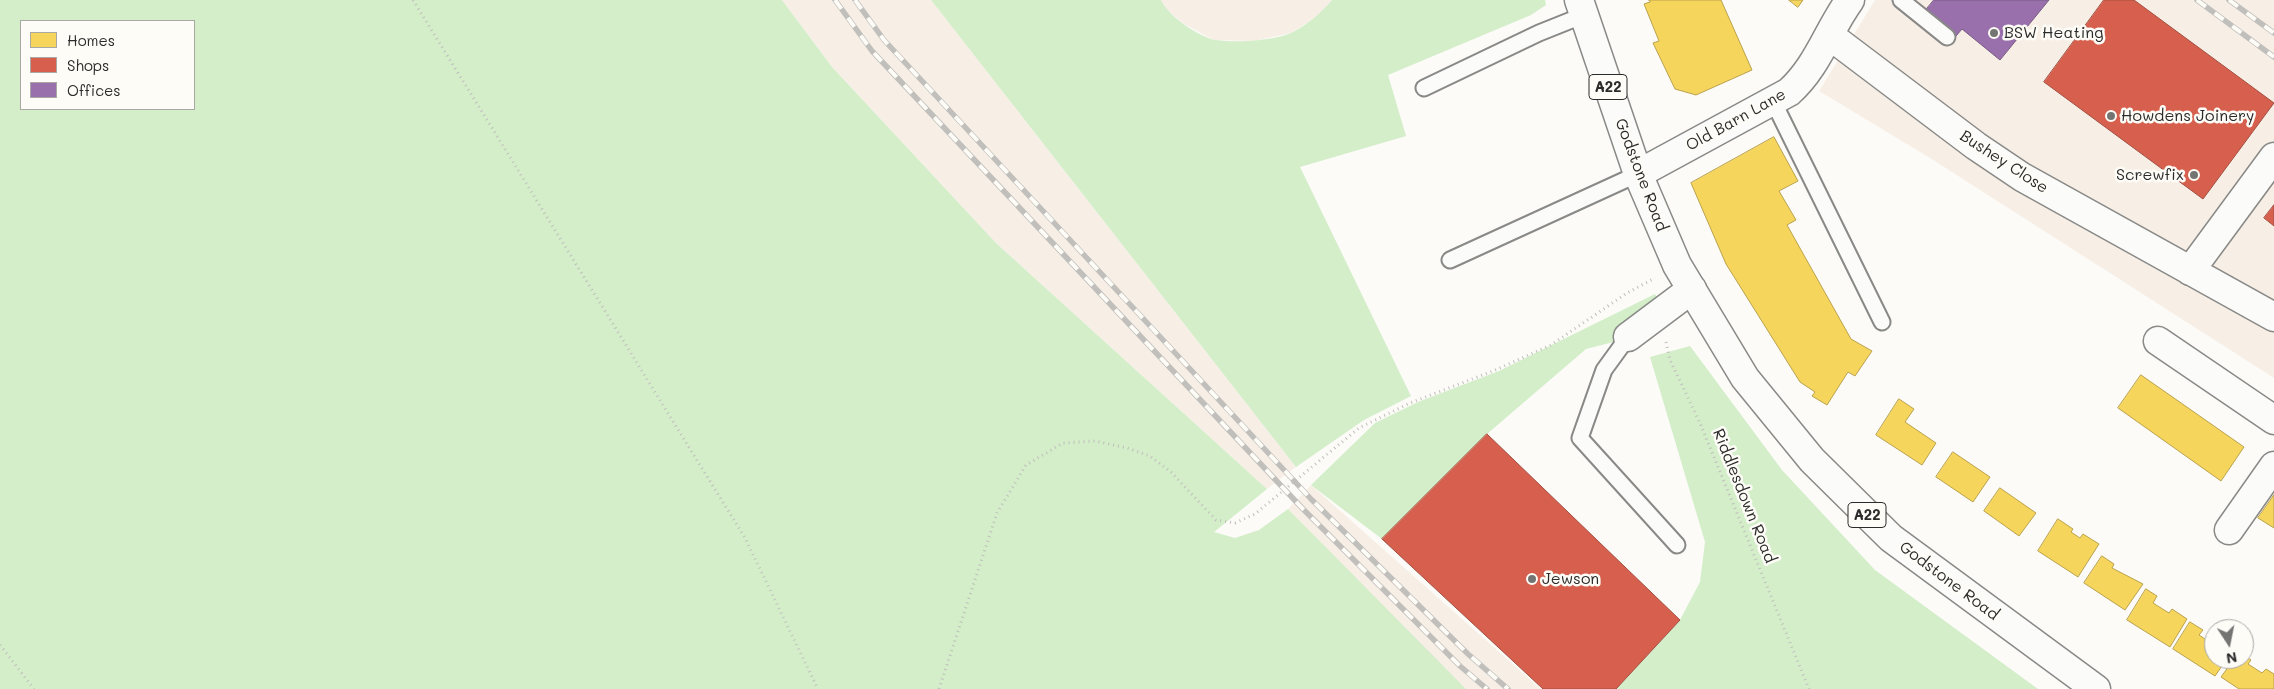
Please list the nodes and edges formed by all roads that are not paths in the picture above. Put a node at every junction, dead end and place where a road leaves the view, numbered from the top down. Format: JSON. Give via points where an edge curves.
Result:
{"nodes":[{"id":1,"x":1850,"y":0,"type":"edge"},
{"id":2,"x":1901,"y":0,"type":"edge"},
{"id":3,"x":1918,"y":5,"type":"edge"},
{"id":4,"x":1581,"y":7,"type":"edge"},
{"id":5,"x":1830,"y":35,"type":"junction"},
{"id":6,"x":1947,"y":37,"type":"dead end"},
{"id":7,"x":1424,"y":88,"type":"dead end"},
{"id":8,"x":1773,"y":101,"type":"junction"},
{"id":9,"x":2274,"y":157,"type":"edge"},
{"id":10,"x":1638,"y":174,"type":"junction"},
{"id":11,"x":1450,"y":260,"type":"dead end"},
{"id":12,"x":2190,"y":271,"type":"junction"},
{"id":13,"x":1692,"y":289,"type":"junction"},
{"id":14,"x":2274,"y":317,"type":"edge"},
{"id":15,"x":1882,"y":322,"type":"dead end"},
{"id":16,"x":1628,"y":337,"type":"joint"},
{"id":17,"x":2158,"y":341,"type":"dead end"},
{"id":18,"x":2274,"y":420,"type":"edge"},
{"id":19,"x":2274,"y":466,"type":"edge"},
{"id":20,"x":2229,"y":530,"type":"dead end"},
{"id":21,"x":1677,"y":545,"type":"dead end"},
{"id":22,"x":2096,"y":689,"type":"edge"}],
"edges":[{"from":1,"to":5,"type":"main road","name":"Old Barn Lane"},
{"from":2,"to":3,"type":"lane"},
{"from":3,"to":6,"type":"lane"},
{"from":4,"to":7,"type":"lane","via":[[1539,33]]},
{"from":4,"to":10,"type":"main road","name":"Godstone Road","number":"A22"},
{"from":5,"to":8,"type":"main road","name":"Old Barn Lane","via":[[1802,80]]},
{"from":5,"to":12,"type":"main road","name":"Bushey Close","via":[[2022,177]]},
{"from":8,"to":10,"type":"main road","name":"Old Barn Lane"},
{"from":8,"to":15,"type":"lane"},
{"from":9,"to":12,"type":"main road"},
{"from":10,"to":11,"type":"lane"},
{"from":10,"to":13,"type":"main road","name":"Godstone Road","number":"A22","via":[[1677,265]]},
{"from":12,"to":14,"type":"main road","name":"Bushey Close"},
{"from":13,"to":16,"type":"main road"},
{"from":13,"to":22,"type":"main road","name":"Godstone Road","number":"A22","via":[[1745,378],[1825,473],[1891,538]]},
{"from":16,"to":21,"type":"lane","via":[[1604,370],[1580,438]]},
{"from":17,"to":18,"type":"main road"},
{"from":19,"to":20,"type":"main road"}]}
